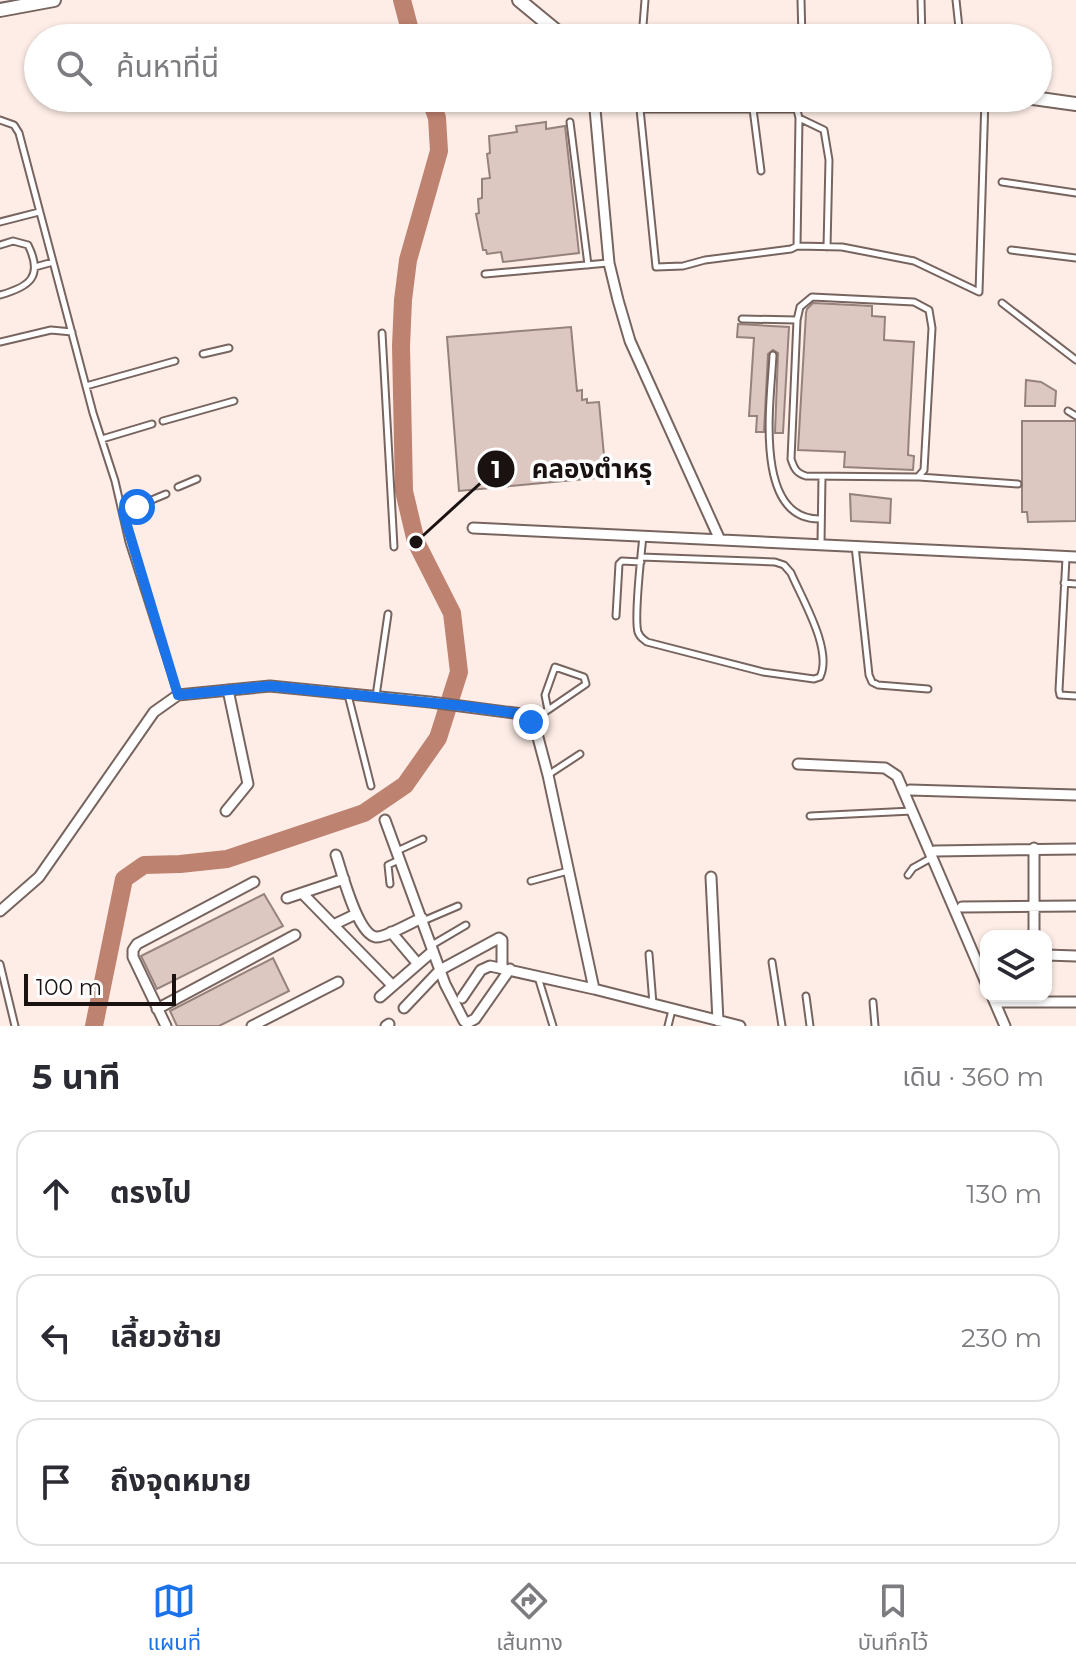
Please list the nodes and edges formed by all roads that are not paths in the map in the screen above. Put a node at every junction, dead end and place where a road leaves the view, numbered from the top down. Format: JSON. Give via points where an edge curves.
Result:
{"nodes":[{"id":1,"x":54,"y":0,"type":"edge"},
{"id":2,"x":519,"y":0,"type":"edge"},
{"id":3,"x":645,"y":0,"type":"edge"},
{"id":4,"x":801,"y":0,"type":"edge"},
{"id":5,"x":921,"y":0,"type":"edge"},
{"id":6,"x":956,"y":0,"type":"edge"},
{"id":7,"x":0,"y":10,"type":"edge"},
{"id":8,"x":548,"y":24,"type":"edge"},
{"id":9,"x":643,"y":24,"type":"edge"},
{"id":10,"x":802,"y":24,"type":"edge"},
{"id":11,"x":922,"y":24,"type":"edge"},
{"id":12,"x":959,"y":24,"type":"edge"},
{"id":13,"x":1052,"y":101,"type":"edge"},
{"id":14,"x":1076,"y":104,"type":"edge"},
{"id":15,"x":595,"y":112,"type":"edge"},
{"id":16,"x":640,"y":112,"type":"edge"},
{"id":17,"x":753,"y":112,"type":"edge"},
{"id":18,"x":798,"y":112,"type":"edge"},
{"id":19,"x":985,"y":112,"type":"edge"},
{"id":20,"x":799,"y":118,"type":"junction"},
{"id":21,"x":0,"y":120,"type":"edge"},
{"id":22,"x":570,"y":122,"type":"dead end"},
{"id":23,"x":761,"y":171,"type":"dead end"},
{"id":24,"x":1002,"y":182,"type":"dead end"},
{"id":25,"x":1076,"y":193,"type":"edge"},
{"id":26,"x":39,"y":212,"type":"junction"},
{"id":27,"x":0,"y":222,"type":"edge"},
{"id":28,"x":0,"y":245,"type":"edge"},
{"id":29,"x":797,"y":246,"type":"junction"},
{"id":30,"x":827,"y":247,"type":"junction"},
{"id":31,"x":1011,"y":250,"type":"dead end"},
{"id":32,"x":1076,"y":258,"type":"edge"},
{"id":33,"x":53,"y":262,"type":"junction"},
{"id":34,"x":609,"y":263,"type":"junction"},
{"id":35,"x":588,"y":265,"type":"junction"},
{"id":36,"x":35,"y":267,"type":"junction"},
{"id":37,"x":485,"y":274,"type":"dead end"},
{"id":38,"x":0,"y":295,"type":"edge"},
{"id":39,"x":1002,"y":303,"type":"dead end"},
{"id":40,"x":742,"y":319,"type":"dead end"},
{"id":41,"x":797,"y":320,"type":"junction"},
{"id":42,"x":72,"y":332,"type":"junction"},
{"id":43,"x":382,"y":333,"type":"dead end"},
{"id":44,"x":0,"y":342,"type":"edge"},
{"id":45,"x":229,"y":348,"type":"dead end"},
{"id":46,"x":203,"y":354,"type":"dead end"},
{"id":47,"x":773,"y":355,"type":"dead end"},
{"id":48,"x":1076,"y":360,"type":"edge"},
{"id":49,"x":175,"y":361,"type":"dead end"},
{"id":50,"x":86,"y":386,"type":"junction"},
{"id":51,"x":234,"y":401,"type":"dead end"},
{"id":52,"x":1068,"y":411,"type":"dead end"},
{"id":53,"x":1076,"y":416,"type":"edge"},
{"id":54,"x":163,"y":421,"type":"dead end"},
{"id":55,"x":152,"y":424,"type":"dead end"},
{"id":56,"x":102,"y":439,"type":"junction"},
{"id":57,"x":822,"y":476,"type":"junction"},
{"id":58,"x":918,"y":477,"type":"junction"},
{"id":59,"x":197,"y":479,"type":"dead end"},
{"id":60,"x":1018,"y":484,"type":"dead end"},
{"id":61,"x":178,"y":487,"type":"dead end"},
{"id":62,"x":166,"y":494,"type":"dead end"},
{"id":63,"x":123,"y":512,"type":"junction"},
{"id":64,"x":821,"y":519,"type":"junction"},
{"id":65,"x":473,"y":528,"type":"dead end"},
{"id":66,"x":643,"y":536,"type":"junction"},
{"id":67,"x":720,"y":540,"type":"junction"},
{"id":68,"x":821,"y":544,"type":"junction"},
{"id":69,"x":855,"y":546,"type":"junction"},
{"id":70,"x":394,"y":547,"type":"dead end"},
{"id":71,"x":1071,"y":557,"type":"edge"},
{"id":72,"x":641,"y":559,"type":"junction"},
{"id":73,"x":1064,"y":583,"type":"junction"},
{"id":74,"x":1076,"y":584,"type":"edge"},
{"id":75,"x":388,"y":614,"type":"dead end"},
{"id":76,"x":616,"y":616,"type":"dead end"},
{"id":77,"x":928,"y":689,"type":"dead end"},
{"id":78,"x":228,"y":690,"type":"junction"},
{"id":79,"x":348,"y":694,"type":"junction"},
{"id":80,"x":178,"y":695,"type":"junction"},
{"id":81,"x":376,"y":696,"type":"junction"},
{"id":82,"x":1076,"y":696,"type":"edge"},
{"id":83,"x":548,"y":710,"type":"junction"},
{"id":84,"x":531,"y":722,"type":"junction"},
{"id":85,"x":580,"y":754,"type":"dead end"},
{"id":86,"x":798,"y":764,"type":"dead end"},
{"id":87,"x":548,"y":775,"type":"junction"},
{"id":88,"x":371,"y":786,"type":"dead end"},
{"id":89,"x":910,"y":790,"type":"dead end"},
{"id":90,"x":1076,"y":795,"type":"edge"},
{"id":91,"x":226,"y":811,"type":"dead end"},
{"id":92,"x":912,"y":811,"type":"junction"},
{"id":93,"x":810,"y":816,"type":"dead end"},
{"id":94,"x":385,"y":820,"type":"dead end"},
{"id":95,"x":423,"y":839,"type":"dead end"},
{"id":96,"x":1034,"y":848,"type":"junction"},
{"id":97,"x":1076,"y":849,"type":"edge"},
{"id":98,"x":933,"y":854,"type":"junction"},
{"id":99,"x":336,"y":855,"type":"dead end"},
{"id":100,"x":398,"y":856,"type":"junction"},
{"id":101,"x":569,"y":871,"type":"junction"},
{"id":102,"x":908,"y":875,"type":"dead end"},
{"id":103,"x":711,"y":877,"type":"dead end"},
{"id":104,"x":344,"y":879,"type":"junction"},
{"id":105,"x":531,"y":881,"type":"dead end"},
{"id":106,"x":254,"y":882,"type":"dead end"},
{"id":107,"x":390,"y":884,"type":"dead end"},
{"id":108,"x":302,"y":893,"type":"junction"},
{"id":109,"x":287,"y":898,"type":"dead end"},
{"id":110,"x":458,"y":906,"type":"dead end"},
{"id":111,"x":1034,"y":906,"type":"junction"},
{"id":112,"x":1076,"y":906,"type":"edge"},
{"id":113,"x":962,"y":907,"type":"dead end"},
{"id":114,"x":0,"y":911,"type":"edge"},
{"id":115,"x":356,"y":914,"type":"junction"},
{"id":116,"x":422,"y":920,"type":"junction"},
{"id":117,"x":333,"y":925,"type":"junction"},
{"id":118,"x":466,"y":925,"type":"dead end"},
{"id":119,"x":1034,"y":930,"type":"edge"},
{"id":120,"x":391,"y":932,"type":"junction"},
{"id":121,"x":295,"y":935,"type":"dead end"},
{"id":122,"x":432,"y":948,"type":"junction"},
{"id":123,"x":649,"y":954,"type":"dead end"},
{"id":124,"x":1052,"y":955,"type":"edge"},
{"id":125,"x":1076,"y":956,"type":"edge"},
{"id":126,"x":772,"y":962,"type":"dead end"},
{"id":127,"x":0,"y":964,"type":"edge"},
{"id":128,"x":418,"y":964,"type":"junction"},
{"id":129,"x":506,"y":968,"type":"junction"},
{"id":130,"x":980,"y":968,"type":"edge"},
{"id":131,"x":440,"y":970,"type":"junction"},
{"id":132,"x":537,"y":975,"type":"junction"},
{"id":133,"x":338,"y":982,"type":"dead end"},
{"id":134,"x":392,"y":985,"type":"junction"},
{"id":135,"x":594,"y":989,"type":"junction"},
{"id":136,"x":806,"y":996,"type":"dead end"},
{"id":137,"x":380,"y":997,"type":"dead end"},
{"id":138,"x":462,"y":998,"type":"dead end"},
{"id":139,"x":1052,"y":1000,"type":"edge"},
{"id":140,"x":873,"y":1002,"type":"dead end"},
{"id":141,"x":995,"y":1002,"type":"edge"},
{"id":142,"x":1076,"y":1002,"type":"edge"},
{"id":143,"x":653,"y":1004,"type":"junction"},
{"id":144,"x":404,"y":1008,"type":"dead end"},
{"id":145,"x":157,"y":1009,"type":"junction"},
{"id":146,"x":672,"y":1009,"type":"junction"},
{"id":147,"x":718,"y":1021,"type":"junction"},
{"id":148,"x":15,"y":1026,"type":"edge"},
{"id":149,"x":166,"y":1026,"type":"edge"},
{"id":150,"x":252,"y":1026,"type":"edge"},
{"id":151,"x":553,"y":1026,"type":"edge"},
{"id":152,"x":668,"y":1026,"type":"edge"},
{"id":153,"x":740,"y":1026,"type":"edge"},
{"id":154,"x":782,"y":1026,"type":"edge"},
{"id":155,"x":810,"y":1026,"type":"edge"},
{"id":156,"x":875,"y":1026,"type":"edge"},
{"id":157,"x":1005,"y":1026,"type":"edge"}],
"edges":[{"from":1,"to":7,"type":"street"},
{"from":2,"to":8,"type":"street"},
{"from":3,"to":9,"type":"lane"},
{"from":4,"to":10,"type":"lane"},
{"from":5,"to":11,"type":"lane"},
{"from":6,"to":12,"type":"lane"},
{"from":13,"to":14,"type":"street"},
{"from":15,"to":34,"type":"street"},
{"from":16,"to":29,"type":"lane","via":[[656,267]]},
{"from":17,"to":23,"type":"lane"},
{"from":18,"to":20,"type":"lane"},
{"from":19,"to":30,"type":"lane","via":[[979,292],[914,261]]},
{"from":20,"to":29,"type":"lane"},
{"from":20,"to":30,"type":"lane","via":[[824,130],[829,160]]},
{"from":21,"to":26,"type":"lane","via":[[19,133]]},
{"from":22,"to":35,"type":"lane"},
{"from":24,"to":25,"type":"lane"},
{"from":26,"to":27,"type":"lane"},
{"from":26,"to":33,"type":"lane"},
{"from":28,"to":36,"type":"lane","via":[[28,245]]},
{"from":29,"to":30,"type":"lane"},
{"from":31,"to":32,"type":"lane"},
{"from":33,"to":36,"type":"lane"},
{"from":33,"to":42,"type":"lane"},
{"from":34,"to":35,"type":"lane"},
{"from":34,"to":67,"type":"street","via":[[630,341]]},
{"from":35,"to":37,"type":"lane"},
{"from":36,"to":38,"type":"lane","via":[[34,277],[20,289]]},
{"from":39,"to":48,"type":"lane"},
{"from":40,"to":41,"type":"lane"},
{"from":41,"to":57,"type":"lane","via":[[791,459],[798,474]]},
{"from":41,"to":58,"type":"lane","via":[[800,307],[812,297],[914,302],[929,310],[924,470]]},
{"from":42,"to":44,"type":"lane","via":[[51,330]]},
{"from":42,"to":50,"type":"lane"},
{"from":43,"to":70,"type":"lane"},
{"from":45,"to":46,"type":"lane"},
{"from":47,"to":64,"type":"lane","via":[[772,471],[794,512]]},
{"from":49,"to":50,"type":"lane"},
{"from":50,"to":56,"type":"lane"},
{"from":51,"to":54,"type":"lane"},
{"from":52,"to":53,"type":"lane"},
{"from":55,"to":56,"type":"lane"},
{"from":56,"to":63,"type":"lane"},
{"from":57,"to":58,"type":"lane"},
{"from":57,"to":64,"type":"lane"},
{"from":58,"to":60,"type":"lane"},
{"from":59,"to":61,"type":"lane"},
{"from":62,"to":63,"type":"lane"},
{"from":63,"to":80,"type":"lane"},
{"from":64,"to":68,"type":"lane"},
{"from":65,"to":66,"type":"street"},
{"from":66,"to":67,"type":"street"},
{"from":66,"to":72,"type":"lane"},
{"from":67,"to":68,"type":"street"},
{"from":68,"to":69,"type":"street"},
{"from":69,"to":71,"type":"street"},
{"from":69,"to":77,"type":"lane","via":[[872,682]]},
{"from":71,"to":73,"type":"lane"},
{"from":72,"to":72,"type":"lane","via":[[784,565],[821,644],[820,677],[763,672],[647,642],[637,625]]},
{"from":72,"to":76,"type":"lane","via":[[619,564]]},
{"from":73,"to":74,"type":"lane"},
{"from":73,"to":82,"type":"lane","via":[[1059,690],[1060,695]]},
{"from":75,"to":81,"type":"lane"},
{"from":78,"to":79,"type":"street","via":[[270,686]]},
{"from":78,"to":80,"type":"street"},
{"from":78,"to":91,"type":"street","via":[[248,784]]},
{"from":79,"to":81,"type":"street"},
{"from":79,"to":88,"type":"lane"},
{"from":80,"to":114,"type":"street","via":[[154,712],[39,877]]},
{"from":81,"to":84,"type":"street","via":[[522,714]]},
{"from":83,"to":83,"type":"lane","via":[[545,695],[555,667],[584,677],[586,684]]},
{"from":83,"to":84,"type":"lane"},
{"from":84,"to":87,"type":"street"},
{"from":85,"to":87,"type":"lane"},
{"from":86,"to":92,"type":"street","via":[[892,771]]},
{"from":87,"to":101,"type":"street"},
{"from":89,"to":90,"type":"street"},
{"from":92,"to":93,"type":"lane"},
{"from":92,"to":98,"type":"street"},
{"from":94,"to":100,"type":"street"},
{"from":95,"to":100,"type":"lane"},
{"from":96,"to":97,"type":"street"},
{"from":96,"to":98,"type":"street"},
{"from":96,"to":111,"type":"street"},
{"from":98,"to":102,"type":"lane"},
{"from":98,"to":130,"type":"street"},
{"from":99,"to":104,"type":"street"},
{"from":100,"to":107,"type":"lane","via":[[388,865]]},
{"from":100,"to":116,"type":"street"},
{"from":101,"to":105,"type":"lane"},
{"from":101,"to":135,"type":"street"},
{"from":103,"to":147,"type":"street"},
{"from":104,"to":108,"type":"street"},
{"from":104,"to":115,"type":"street"},
{"from":106,"to":145,"type":"street","via":[[137,944],[133,957]]},
{"from":108,"to":109,"type":"street"},
{"from":108,"to":117,"type":"street"},
{"from":110,"to":116,"type":"lane"},
{"from":111,"to":112,"type":"street"},
{"from":111,"to":113,"type":"street"},
{"from":111,"to":119,"type":"street"},
{"from":115,"to":117,"type":"street"},
{"from":115,"to":120,"type":"street","via":[[372,936]]},
{"from":116,"to":120,"type":"street"},
{"from":116,"to":122,"type":"street"},
{"from":117,"to":134,"type":"street"},
{"from":118,"to":122,"type":"lane"},
{"from":120,"to":128,"type":"street"},
{"from":121,"to":145,"type":"street"},
{"from":122,"to":128,"type":"street"},
{"from":122,"to":131,"type":"street"},
{"from":123,"to":143,"type":"lane"},
{"from":124,"to":125,"type":"street"},
{"from":126,"to":154,"type":"lane"},
{"from":127,"to":148,"type":"lane"},
{"from":128,"to":134,"type":"street"},
{"from":129,"to":131,"type":"street","via":[[499,938]]},
{"from":129,"to":131,"type":"street","via":[[475,1019],[467,1023]]},
{"from":129,"to":132,"type":"street"},
{"from":129,"to":138,"type":"street","via":[[485,967]]},
{"from":131,"to":144,"type":"street"},
{"from":132,"to":135,"type":"street"},
{"from":132,"to":151,"type":"lane"},
{"from":133,"to":150,"type":"street"},
{"from":134,"to":137,"type":"street"},
{"from":135,"to":143,"type":"street"},
{"from":136,"to":155,"type":"lane"},
{"from":139,"to":142,"type":"street"},
{"from":140,"to":156,"type":"lane"},
{"from":141,"to":157,"type":"street"},
{"from":143,"to":146,"type":"street"},
{"from":145,"to":149,"type":"street"},
{"from":146,"to":147,"type":"street"},
{"from":146,"to":152,"type":"lane"},
{"from":147,"to":153,"type":"street"}]}
